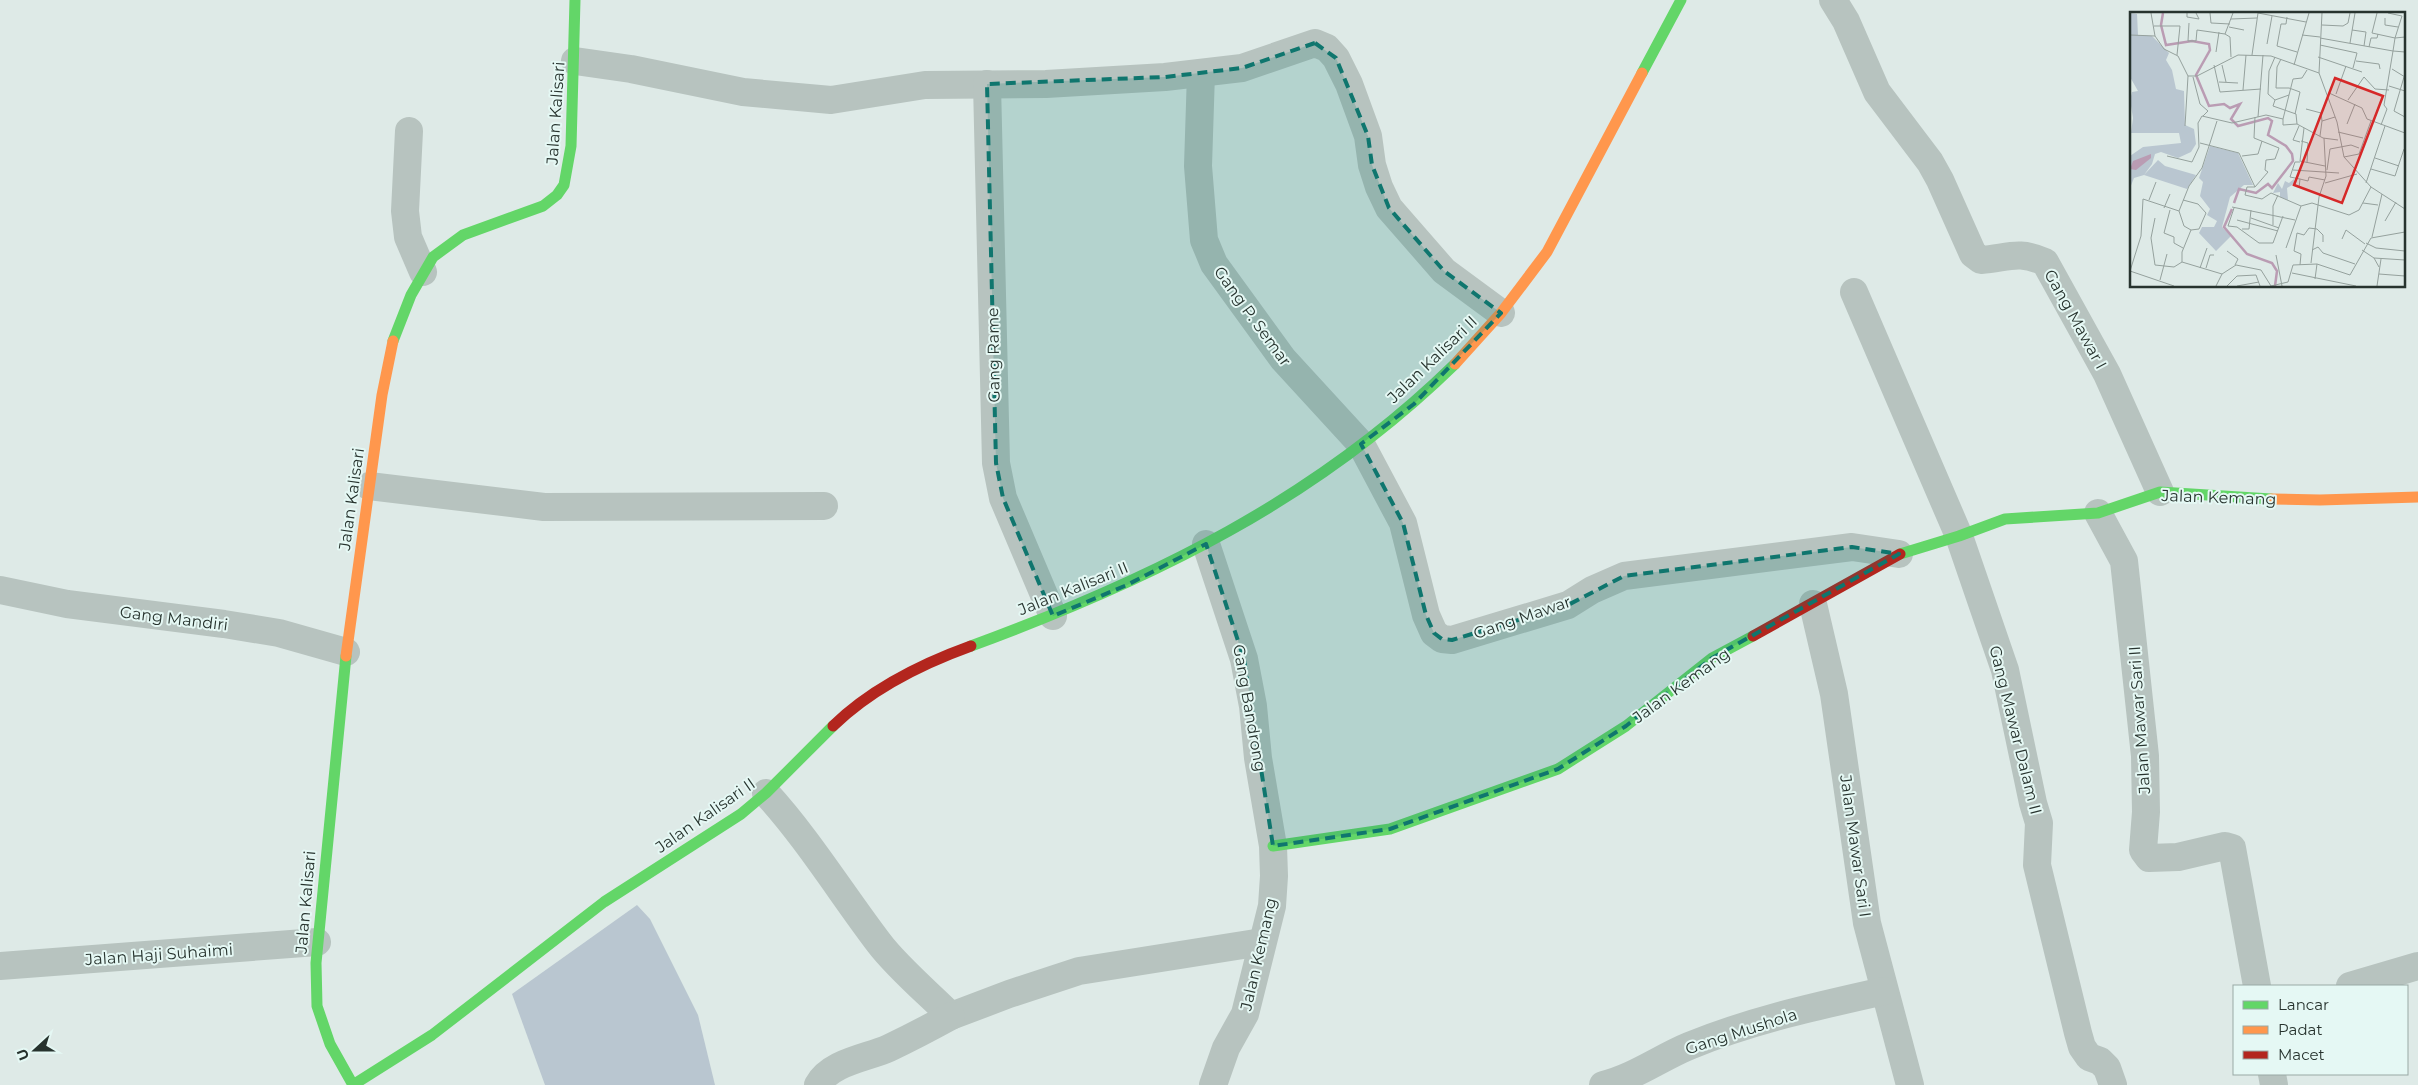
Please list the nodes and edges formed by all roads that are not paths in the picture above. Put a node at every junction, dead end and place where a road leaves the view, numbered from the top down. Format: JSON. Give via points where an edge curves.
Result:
{"nodes":[{"id":1,"x":575,"y":0,"type":"edge"},
{"id":2,"x":1681,"y":0,"type":"edge"},
{"id":3,"x":1833,"y":0,"type":"edge"},
{"id":4,"x":575,"y":62,"type":"junction"},
{"id":5,"x":1201,"y":73,"type":"junction"},
{"id":6,"x":988,"y":84,"type":"junction"},
{"id":7,"x":409,"y":131,"type":"dead end"},
{"id":8,"x":423,"y":272,"type":"junction"},
{"id":9,"x":1854,"y":292,"type":"dead end"},
{"id":10,"x":1501,"y":313,"type":"junction"},
{"id":11,"x":1361,"y":444,"type":"junction"},
{"id":12,"x":369,"y":486,"type":"junction"},
{"id":13,"x":2160,"y":492,"type":"junction"},
{"id":14,"x":2418,"y":497,"type":"edge"},
{"id":15,"x":824,"y":506,"type":"dead end"},
{"id":16,"x":2098,"y":514,"type":"junction"},
{"id":17,"x":1959,"y":536,"type":"junction"},
{"id":18,"x":1206,"y":544,"type":"junction"},
{"id":19,"x":1899,"y":554,"type":"junction"},
{"id":20,"x":0,"y":590,"type":"edge"},
{"id":21,"x":1814,"y":604,"type":"junction"},
{"id":22,"x":1053,"y":616,"type":"junction"},
{"id":23,"x":346,"y":652,"type":"junction"},
{"id":24,"x":766,"y":793,"type":"junction"},
{"id":25,"x":1273,"y":846,"type":"junction"},
{"id":26,"x":317,"y":942,"type":"junction"},
{"id":27,"x":1262,"y":942,"type":"junction"},
{"id":28,"x":0,"y":966,"type":"edge"},
{"id":29,"x":2418,"y":966,"type":"edge"},
{"id":30,"x":2256,"y":985,"type":"edge"},
{"id":31,"x":2353,"y":985,"type":"edge"},
{"id":32,"x":1884,"y":991,"type":"junction"},
{"id":33,"x":951,"y":1016,"type":"junction"},
{"id":34,"x":353,"y":1085,"type":"edge"},
{"id":35,"x":818,"y":1085,"type":"edge"},
{"id":36,"x":1213,"y":1085,"type":"edge"},
{"id":37,"x":1603,"y":1085,"type":"edge"},
{"id":38,"x":1910,"y":1085,"type":"edge"},
{"id":39,"x":2113,"y":1085,"type":"edge"}],
"edges":[{"from":1,"to":4,"type":"street","name":"Jalan Kalisari"},
{"from":2,"to":10,"type":"street","name":"Jalan Kalisari II","via":[[1547,252]]},
{"from":3,"to":13,"type":"street","name":"Gang Mawar I","via":[[1846,21],[1877,92],[1925,154],[1940,180],[1973,254],[1980,260],[2014,254],[2045,262],[2107,374]]},
{"from":4,"to":6,"type":"street","via":[[631,69],[743,92],[831,100],[925,85]]},
{"from":4,"to":8,"type":"street","name":"Jalan Kalisari","via":[[571,146],[564,185],[557,195],[543,206],[463,235],[433,257]]},
{"from":5,"to":6,"type":"street","via":[[1046,84]]},
{"from":5,"to":10,"type":"street","via":[[1242,68],[1315,43],[1327,48],[1349,84],[1368,136],[1376,180],[1389,208],[1444,271]]},
{"from":5,"to":11,"type":"street","name":"Gang P. Semar","via":[[1198,166],[1204,240],[1214,264],[1283,359]]},
{"from":6,"to":22,"type":"street","name":"Gang Rame","via":[[996,463],[1003,498]]},
{"from":7,"to":8,"type":"street","via":[[408,237]]},
{"from":8,"to":12,"type":"street","name":"Jalan Kalisari","via":[[394,335]]},
{"from":9,"to":17,"type":"street","name":"Gang Mawar Dalam II"},
{"from":10,"to":11,"type":"street","name":"Jalan Kalisari II","via":[[1414,404]]},
{"from":11,"to":18,"type":"street","name":"Jalan Kalisari II","via":[[1284,499]]},
{"from":11,"to":19,"type":"street","name":"Gang Mawar","via":[[1403,523],[1426,616],[1434,633],[1442,640],[1452,640],[1568,605],[1624,576],[1852,547]]},
{"from":12,"to":15,"type":"street","via":[[544,507]]},
{"from":12,"to":23,"type":"street","name":"Jalan Kalisari"},
{"from":13,"to":14,"type":"street","name":"Jalan Kemang","via":[[2320,500]]},
{"from":13,"to":16,"type":"street","name":"Jalan Kemang"},
{"from":16,"to":17,"type":"street","name":"Jalan Kemang","via":[[2005,519]]},
{"from":16,"to":30,"type":"street","name":"Jalan Mawar Sari II","via":[[2124,561],[2145,756],[2143,850],[2149,858],[2178,857],[2226,846],[2232,848]]},
{"from":17,"to":19,"type":"street","name":"Jalan Kemang"},
{"from":17,"to":39,"type":"street","name":"Gang Mawar Dalam II","via":[[2005,670],[2039,823],[2037,865],[2078,1033],[2089,1056],[2107,1068]]},
{"from":18,"to":22,"type":"street","name":"Jalan Kalisari II","via":[[1127,584]]},
{"from":18,"to":25,"type":"street","name":"Gang Bandrong","via":[[1240,646],[1253,706]]},
{"from":19,"to":21,"type":"street","name":"Jalan Kemang"},
{"from":20,"to":23,"type":"street","name":"Gang Mandiri","via":[[67,604],[280,633]]},
{"from":21,"to":25,"type":"street","name":"Jalan Kemang","via":[[1712,658],[1626,726],[1558,769],[1390,829]]},
{"from":21,"to":32,"type":"street","name":"Jalan Mawar Sari I","via":[[1834,694],[1867,923]]},
{"from":22,"to":24,"type":"street","name":"Jalan Kalisari II","via":[[951,653],[880,688],[844,716]]},
{"from":23,"to":26,"type":"street","name":"Jalan Kalisari"},
{"from":24,"to":33,"type":"street","via":[[880,944]]},
{"from":24,"to":34,"type":"street","name":"Jalan Kalisari II","via":[[720,828],[604,902],[432,1035]]},
{"from":25,"to":27,"type":"street","name":"Jalan Kemang","via":[[1272,906]]},
{"from":26,"to":28,"type":"street","name":"Jalan Haji Suhaimi"},
{"from":26,"to":34,"type":"street","name":"Jalan Kalisari","via":[[317,1006],[330,1044]]},
{"from":27,"to":33,"type":"street","via":[[1080,971]]},
{"from":27,"to":36,"type":"street","name":"Jalan Kemang","via":[[1246,1014],[1226,1048]]},
{"from":29,"to":31,"type":"street"},
{"from":32,"to":37,"type":"street","name":"Gang Mushola","via":[[1771,1017],[1689,1046],[1624,1080]]},
{"from":32,"to":38,"type":"street","name":"Jalan Mawar Sari I"},
{"from":33,"to":35,"type":"street","via":[[888,1049],[837,1068]]}]}
